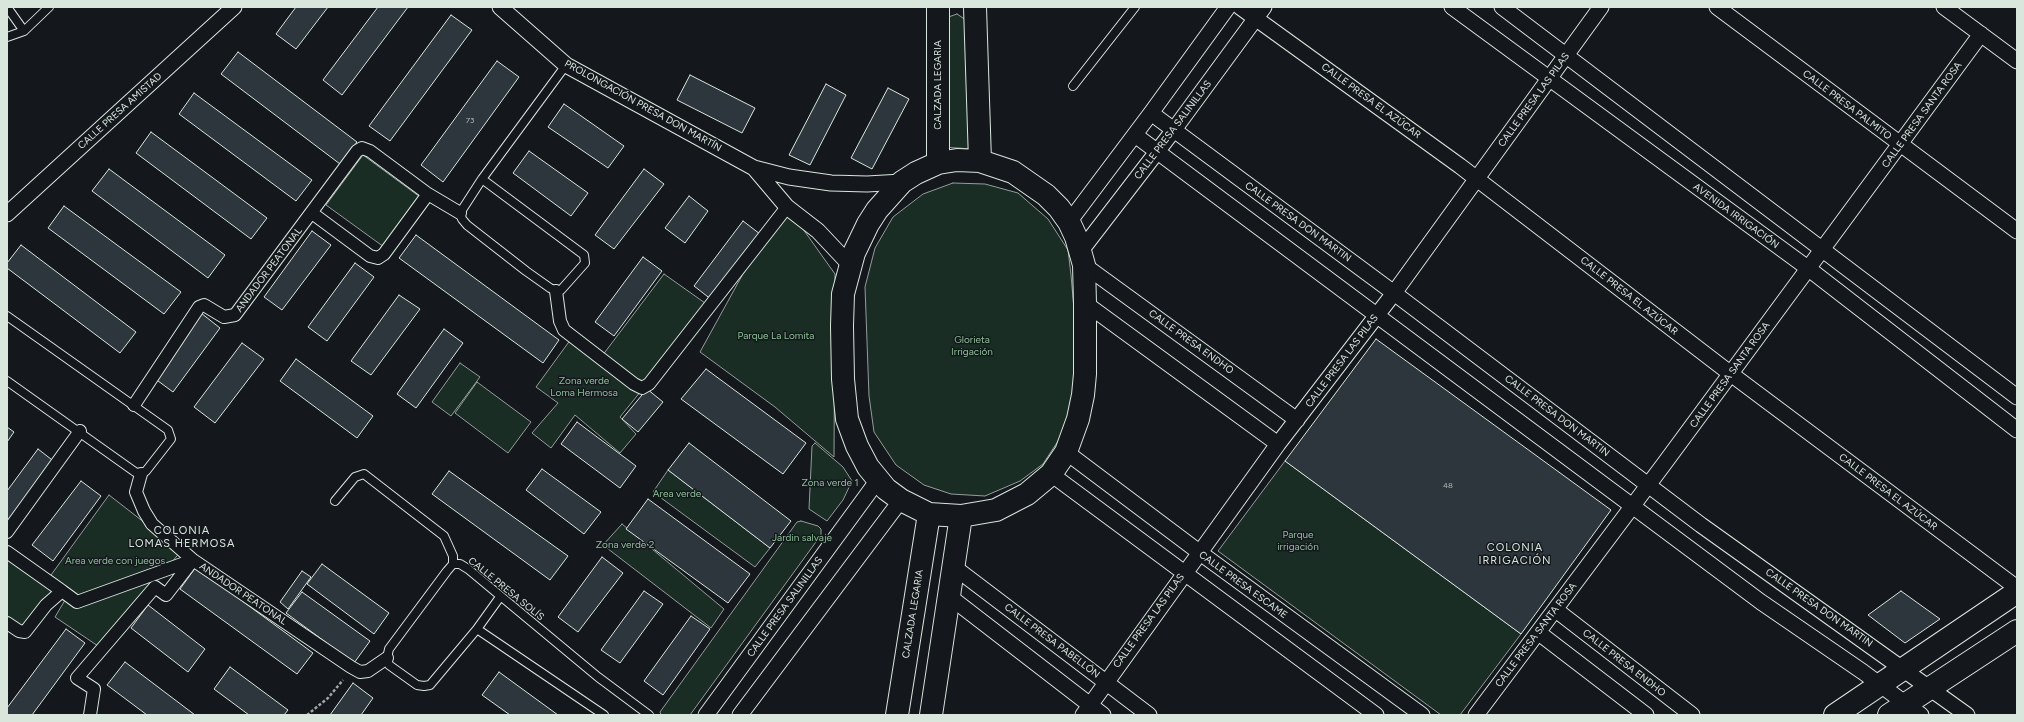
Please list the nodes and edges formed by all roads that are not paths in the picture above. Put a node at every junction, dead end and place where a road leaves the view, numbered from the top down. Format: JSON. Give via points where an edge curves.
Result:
{"nodes":[{"id":1,"x":7,"y":7,"type":"edge"},
{"id":2,"x":49,"y":7,"type":"edge"},
{"id":3,"x":234,"y":7,"type":"edge"},
{"id":4,"x":500,"y":7,"type":"edge"},
{"id":5,"x":938,"y":7,"type":"edge"},
{"id":6,"x":975,"y":7,"type":"edge"},
{"id":7,"x":1135,"y":7,"type":"edge"},
{"id":8,"x":1228,"y":7,"type":"edge"},
{"id":9,"x":1240,"y":7,"type":"edge"},
{"id":10,"x":1452,"y":7,"type":"edge"},
{"id":11,"x":1502,"y":7,"type":"edge"},
{"id":12,"x":1602,"y":7,"type":"edge"},
{"id":13,"x":1717,"y":7,"type":"edge"},
{"id":14,"x":1944,"y":7,"type":"edge"},
{"id":15,"x":1260,"y":13,"type":"edge"},
{"id":16,"x":24,"y":31,"type":"junction"},
{"id":17,"x":1981,"y":34,"type":"junction"},
{"id":18,"x":7,"y":37,"type":"edge"},
{"id":19,"x":1566,"y":55,"type":"junction"},
{"id":20,"x":2017,"y":61,"type":"edge"},
{"id":21,"x":566,"y":65,"type":"junction"},
{"id":22,"x":1550,"y":78,"type":"junction"},
{"id":23,"x":1072,"y":86,"type":"dead end"},
{"id":24,"x":1151,"y":113,"type":"junction"},
{"id":25,"x":1173,"y":131,"type":"junction"},
{"id":26,"x":1135,"y":135,"type":"junction"},
{"id":27,"x":1901,"y":144,"type":"junction"},
{"id":28,"x":1157,"y":152,"type":"junction"},
{"id":29,"x":980,"y":161,"type":"junction"},
{"id":30,"x":938,"y":163,"type":"junction"},
{"id":31,"x":754,"y":168,"type":"junction"},
{"id":32,"x":482,"y":179,"type":"junction"},
{"id":33,"x":1477,"y":179,"type":"junction"},
{"id":34,"x":902,"y":182,"type":"junction"},
{"id":35,"x":428,"y":194,"type":"junction"},
{"id":36,"x":787,"y":207,"type":"junction"},
{"id":37,"x":312,"y":213,"type":"junction"},
{"id":38,"x":460,"y":213,"type":"junction"},
{"id":39,"x":7,"y":214,"type":"edge"},
{"id":40,"x":1069,"y":222,"type":"junction"},
{"id":41,"x":2017,"y":231,"type":"edge"},
{"id":42,"x":1822,"y":249,"type":"junction"},
{"id":43,"x":1082,"y":258,"type":"junction"},
{"id":44,"x":851,"y":266,"type":"junction"},
{"id":45,"x":1809,"y":269,"type":"junction"},
{"id":46,"x":556,"y":291,"type":"junction"},
{"id":47,"x":1394,"y":293,"type":"junction"},
{"id":48,"x":1085,"y":303,"type":"junction"},
{"id":49,"x":1377,"y":315,"type":"junction"},
{"id":50,"x":7,"y":316,"type":"edge"},
{"id":51,"x":1731,"y":374,"type":"junction"},
{"id":52,"x":7,"y":381,"type":"edge"},
{"id":53,"x":2017,"y":397,"type":"edge"},
{"id":54,"x":134,"y":405,"type":"junction"},
{"id":55,"x":1297,"y":420,"type":"junction"},
{"id":56,"x":2017,"y":430,"type":"edge"},
{"id":57,"x":80,"y":432,"type":"junction"},
{"id":58,"x":1278,"y":444,"type":"junction"},
{"id":59,"x":1066,"y":452,"type":"junction"},
{"id":60,"x":141,"y":474,"type":"junction"},
{"id":61,"x":1051,"y":474,"type":"junction"},
{"id":62,"x":878,"y":480,"type":"junction"},
{"id":63,"x":1648,"y":485,"type":"junction"},
{"id":64,"x":901,"y":500,"type":"junction"},
{"id":65,"x":335,"y":501,"type":"dead end"},
{"id":66,"x":1633,"y":505,"type":"junction"},
{"id":67,"x":930,"y":514,"type":"junction"},
{"id":68,"x":961,"y":516,"type":"junction"},
{"id":69,"x":7,"y":532,"type":"edge"},
{"id":70,"x":7,"y":552,"type":"edge"},
{"id":71,"x":1199,"y":552,"type":"junction"},
{"id":72,"x":193,"y":560,"type":"junction"},
{"id":73,"x":453,"y":564,"type":"junction"},
{"id":74,"x":954,"y":568,"type":"junction"},
{"id":75,"x":1184,"y":573,"type":"junction"},
{"id":76,"x":2017,"y":588,"type":"edge"},
{"id":77,"x":62,"y":591,"type":"junction"},
{"id":78,"x":2017,"y":592,"type":"edge"},
{"id":79,"x":500,"y":597,"type":"junction"},
{"id":80,"x":950,"y":597,"type":"junction"},
{"id":81,"x":1556,"y":610,"type":"junction"},
{"id":82,"x":7,"y":623,"type":"edge"},
{"id":83,"x":477,"y":629,"type":"junction"},
{"id":84,"x":2017,"y":631,"type":"edge"},
{"id":85,"x":1539,"y":633,"type":"junction"},
{"id":86,"x":387,"y":658,"type":"junction"},
{"id":87,"x":1902,"y":668,"type":"junction"},
{"id":88,"x":1106,"y":682,"type":"junction"},
{"id":89,"x":1880,"y":684,"type":"junction"},
{"id":90,"x":1930,"y":688,"type":"junction"},
{"id":91,"x":1086,"y":710,"type":"edge"},
{"id":92,"x":1906,"y":711,"type":"edge"},
{"id":93,"x":90,"y":715,"type":"edge"},
{"id":94,"x":604,"y":715,"type":"edge"},
{"id":95,"x":649,"y":715,"type":"edge"},
{"id":96,"x":706,"y":715,"type":"edge"},
{"id":97,"x":740,"y":715,"type":"edge"},
{"id":98,"x":897,"y":715,"type":"edge"},
{"id":99,"x":931,"y":715,"type":"edge"},
{"id":100,"x":1103,"y":715,"type":"edge"},
{"id":101,"x":1149,"y":715,"type":"edge"},
{"id":102,"x":1376,"y":715,"type":"edge"},
{"id":103,"x":1422,"y":715,"type":"edge"},
{"id":104,"x":1476,"y":715,"type":"edge"},
{"id":105,"x":1646,"y":715,"type":"edge"},
{"id":106,"x":1692,"y":715,"type":"edge"},
{"id":107,"x":1836,"y":715,"type":"edge"},
{"id":108,"x":1967,"y":715,"type":"edge"}],
"edges":[{"from":1,"to":16,"type":"lane"},
{"from":2,"to":16,"type":"lane"},
{"from":3,"to":39,"type":"street","name":"CALLE PRESA AMISTAD"},
{"from":4,"to":21,"type":"street","name":"PROLONGACIÓN PRESA DON MARTÍN"},
{"from":5,"to":30,"type":"main road","name":"CALZADA LEGARIA"},
{"from":6,"to":29,"type":"main road"},
{"from":7,"to":23,"type":"lane"},
{"from":8,"to":24,"type":"street"},
{"from":9,"to":15,"type":"street","name":"CALLE PRESA EL AZÚCAR"},
{"from":10,"to":22,"type":"street","name":"AVENIDA IRRIGACIÓN"},
{"from":11,"to":19,"type":"street"},
{"from":12,"to":19,"type":"street","name":"CALLE PRESA LAS PILAS"},
{"from":13,"to":27,"type":"street","name":"CALLE PRESA PALMITO"},
{"from":14,"to":17,"type":"street"},
{"from":15,"to":25,"type":"street","name":"CALLE PRESA SALINILLAS"},
{"from":15,"to":33,"type":"street","name":"CALLE PRESA EL AZÚCAR"},
{"from":16,"to":18,"type":"lane"},
{"from":17,"to":20,"type":"street"},
{"from":17,"to":27,"type":"street","name":"CALLE PRESA SANTA ROSA"},
{"from":19,"to":22,"type":"street","name":"CALLE PRESA LAS PILAS"},
{"from":19,"to":42,"type":"street"},
{"from":21,"to":31,"type":"street","name":"PROLONGACIÓN PRESA DON MARTÍN"},
{"from":21,"to":32,"type":"lane"},
{"from":22,"to":33,"type":"street","name":"CALLE PRESA LAS PILAS"},
{"from":22,"to":45,"type":"street","name":"AVENIDA IRRIGACIÓN"},
{"from":24,"to":25,"type":"street","name":"CALLE PRESA DON MARTIN"},
{"from":24,"to":26,"type":"street"},
{"from":25,"to":28,"type":"street","name":"CALLE PRESA SALINILLAS"},
{"from":25,"to":47,"type":"street","name":"CALLE PRESA DON MARTIN"},
{"from":26,"to":28,"type":"street"},
{"from":26,"to":40,"type":"street"},
{"from":27,"to":41,"type":"street","name":"CALLE PRESA PALMITO"},
{"from":27,"to":42,"type":"street","name":"CALLE PRESA SANTA ROSA"},
{"from":28,"to":43,"type":"street","name":"CALLE PRESA SALINILLAS"},
{"from":28,"to":49,"type":"street"},
{"from":29,"to":30,"type":"main road","via":[[957,160]]},
{"from":29,"to":40,"type":"main road","via":[[1013,172],[1030,183],[1059,208]]},
{"from":30,"to":34,"type":"main road"},
{"from":31,"to":34,"type":"street","name":"PROLONGACIÓN PRESA DON MARTÍN","via":[[789,177],[831,183]]},
{"from":31,"to":36,"type":"street","name":"PROLONGACIÓN PRESA DON MARTÍN"},
{"from":32,"to":38,"type":"lane"},
{"from":32,"to":46,"type":"lane","via":[[584,255],[585,263],[561,290]]},
{"from":33,"to":47,"type":"street","name":"CALLE PRESA LAS PILAS"},
{"from":33,"to":51,"type":"street","name":"CALLE PRESA EL AZÚCAR"},
{"from":34,"to":44,"type":"main road","via":[[868,224]]},
{"from":35,"to":37,"type":"street","via":[[384,254],[378,258],[370,256]]},
{"from":35,"to":37,"type":"street","name":"ANDADOR PEATONAL","via":[[370,151],[362,148],[357,151]]},
{"from":35,"to":38,"type":"street","name":"ANDADOR PEATONAL"},
{"from":36,"to":44,"type":"street","name":"PROLONGACIÓN PRESA DON MARTÍN","via":[[818,231]]},
{"from":36,"to":46,"type":"street","via":[[649,384],[642,388],[564,330],[560,321]]},
{"from":37,"to":54,"type":"street","name":"ANDADOR PEATONAL","via":[[235,315],[224,317],[204,305],[199,307]]},
{"from":38,"to":46,"type":"lane","via":[[467,225]]},
{"from":40,"to":43,"type":"main road"},
{"from":42,"to":45,"type":"street","name":"CALLE PRESA SANTA ROSA"},
{"from":42,"to":53,"type":"street"},
{"from":43,"to":48,"type":"main road"},
{"from":43,"to":55,"type":"street","name":"CALLE PRESA ENDHO"},
{"from":44,"to":62,"type":"main road","via":[[843,294],[844,400],[847,418],[857,446]]},
{"from":45,"to":51,"type":"street","name":"CALLE PRESA SANTA ROSA"},
{"from":45,"to":56,"type":"street","name":"AVENIDA IRRIGACIÓN"},
{"from":47,"to":49,"type":"street","name":"CALLE PRESA LAS PILAS"},
{"from":47,"to":63,"type":"street","name":"CALLE PRESA DON MARTIN"},
{"from":48,"to":58,"type":"street"},
{"from":48,"to":59,"type":"main road","via":[[1083,395],[1078,419]]},
{"from":49,"to":55,"type":"street","name":"CALLE PRESA LAS PILAS"},
{"from":49,"to":66,"type":"street"},
{"from":50,"to":54,"type":"lane"},
{"from":51,"to":63,"type":"street","name":"CALLE PRESA SANTA ROSA"},
{"from":51,"to":76,"type":"street","name":"CALLE PRESA EL AZÚCAR"},
{"from":52,"to":57,"type":"lane"},
{"from":54,"to":60,"type":"lane","via":[[171,434],[171,439]]},
{"from":55,"to":58,"type":"street","name":"CALLE PRESA LAS PILAS"},
{"from":57,"to":60,"type":"lane"},
{"from":57,"to":69,"type":"street"},
{"from":58,"to":71,"type":"street","name":"CALLE PRESA LAS PILAS"},
{"from":59,"to":61,"type":"main road"},
{"from":59,"to":71,"type":"street","name":"CALLE PRESA ESCAME"},
{"from":60,"to":72,"type":"street","name":"ANDADOR PEATONAL","via":[[136,492],[144,511],[152,524]]},
{"from":61,"to":68,"type":"main road","via":[[1016,501],[996,510]]},
{"from":61,"to":75,"type":"street"},
{"from":62,"to":64,"type":"main road"},
{"from":62,"to":96,"type":"street","name":"CALLE PRESA SALINILLAS"},
{"from":63,"to":66,"type":"street","name":"CALLE PRESA SANTA ROSA"},
{"from":63,"to":87,"type":"street","name":"CALLE PRESA DON MARTIN"},
{"from":64,"to":67,"type":"main road"},
{"from":64,"to":97,"type":"street"},
{"from":65,"to":73,"type":"lane","via":[[355,478],[364,474],[444,536],[453,556]]},
{"from":66,"to":81,"type":"street","name":"CALLE PRESA SANTA ROSA"},
{"from":66,"to":89,"type":"street","via":[[1761,602]]},
{"from":67,"to":68,"type":"main road"},
{"from":67,"to":98,"type":"main road","name":"CALZADA LEGARIA"},
{"from":68,"to":74,"type":"main road"},
{"from":70,"to":77,"type":"street"},
{"from":71,"to":75,"type":"street","name":"CALLE PRESA LAS PILAS"},
{"from":71,"to":103,"type":"street","name":"CALLE PRESA ESCAME"},
{"from":72,"to":77,"type":"street","via":[[77,602]]},
{"from":72,"to":86,"type":"street","name":"ANDADOR PEATONAL","via":[[360,672],[368,671]]},
{"from":72,"to":93,"type":"street","via":[[166,596],[155,587],[77,678],[94,689]]},
{"from":73,"to":79,"type":"lane","name":"CALLE PRESA SOLÍS","via":[[460,564],[468,569]]},
{"from":73,"to":86,"type":"lane","name":"CALLE PRESA SOLÍS","via":[[389,649]]},
{"from":74,"to":80,"type":"main road"},
{"from":74,"to":88,"type":"street","name":"CALLE PRESA PABELLÓN"},
{"from":75,"to":88,"type":"street","name":"CALLE PRESA LAS PILAS"},
{"from":75,"to":102,"type":"street"},
{"from":77,"to":82,"type":"street","via":[[46,605],[25,632],[19,632]]},
{"from":78,"to":87,"type":"main road"},
{"from":79,"to":83,"type":"lane"},
{"from":79,"to":95,"type":"lane","name":"CALLE PRESA SOLÍS"},
{"from":80,"to":91,"type":"street"},
{"from":80,"to":99,"type":"main road"},
{"from":81,"to":85,"type":"street","name":"CALLE PRESA SANTA ROSA"},
{"from":81,"to":106,"type":"street","name":"CALLE PRESA ENDHO"},
{"from":83,"to":86,"type":"lane","via":[[430,685],[417,685],[393,669]]},
{"from":83,"to":94,"type":"lane"},
{"from":84,"to":90,"type":"main road"},
{"from":85,"to":104,"type":"street","name":"CALLE PRESA SANTA ROSA"},
{"from":85,"to":105,"type":"street"},
{"from":87,"to":89,"type":"main road"},
{"from":87,"to":90,"type":"street","name":"CALLE PRESA DON MARTIN"},
{"from":88,"to":91,"type":"street","name":"CALLE PRESA LAS PILAS"},
{"from":88,"to":101,"type":"street","name":"CALLE PRESA PABELLÓN"},
{"from":89,"to":92,"type":"street"},
{"from":89,"to":107,"type":"main road"},
{"from":90,"to":92,"type":"main road"},
{"from":90,"to":108,"type":"street","name":"CALLE PRESA DON MARTIN"},
{"from":91,"to":100,"type":"street"}]}
